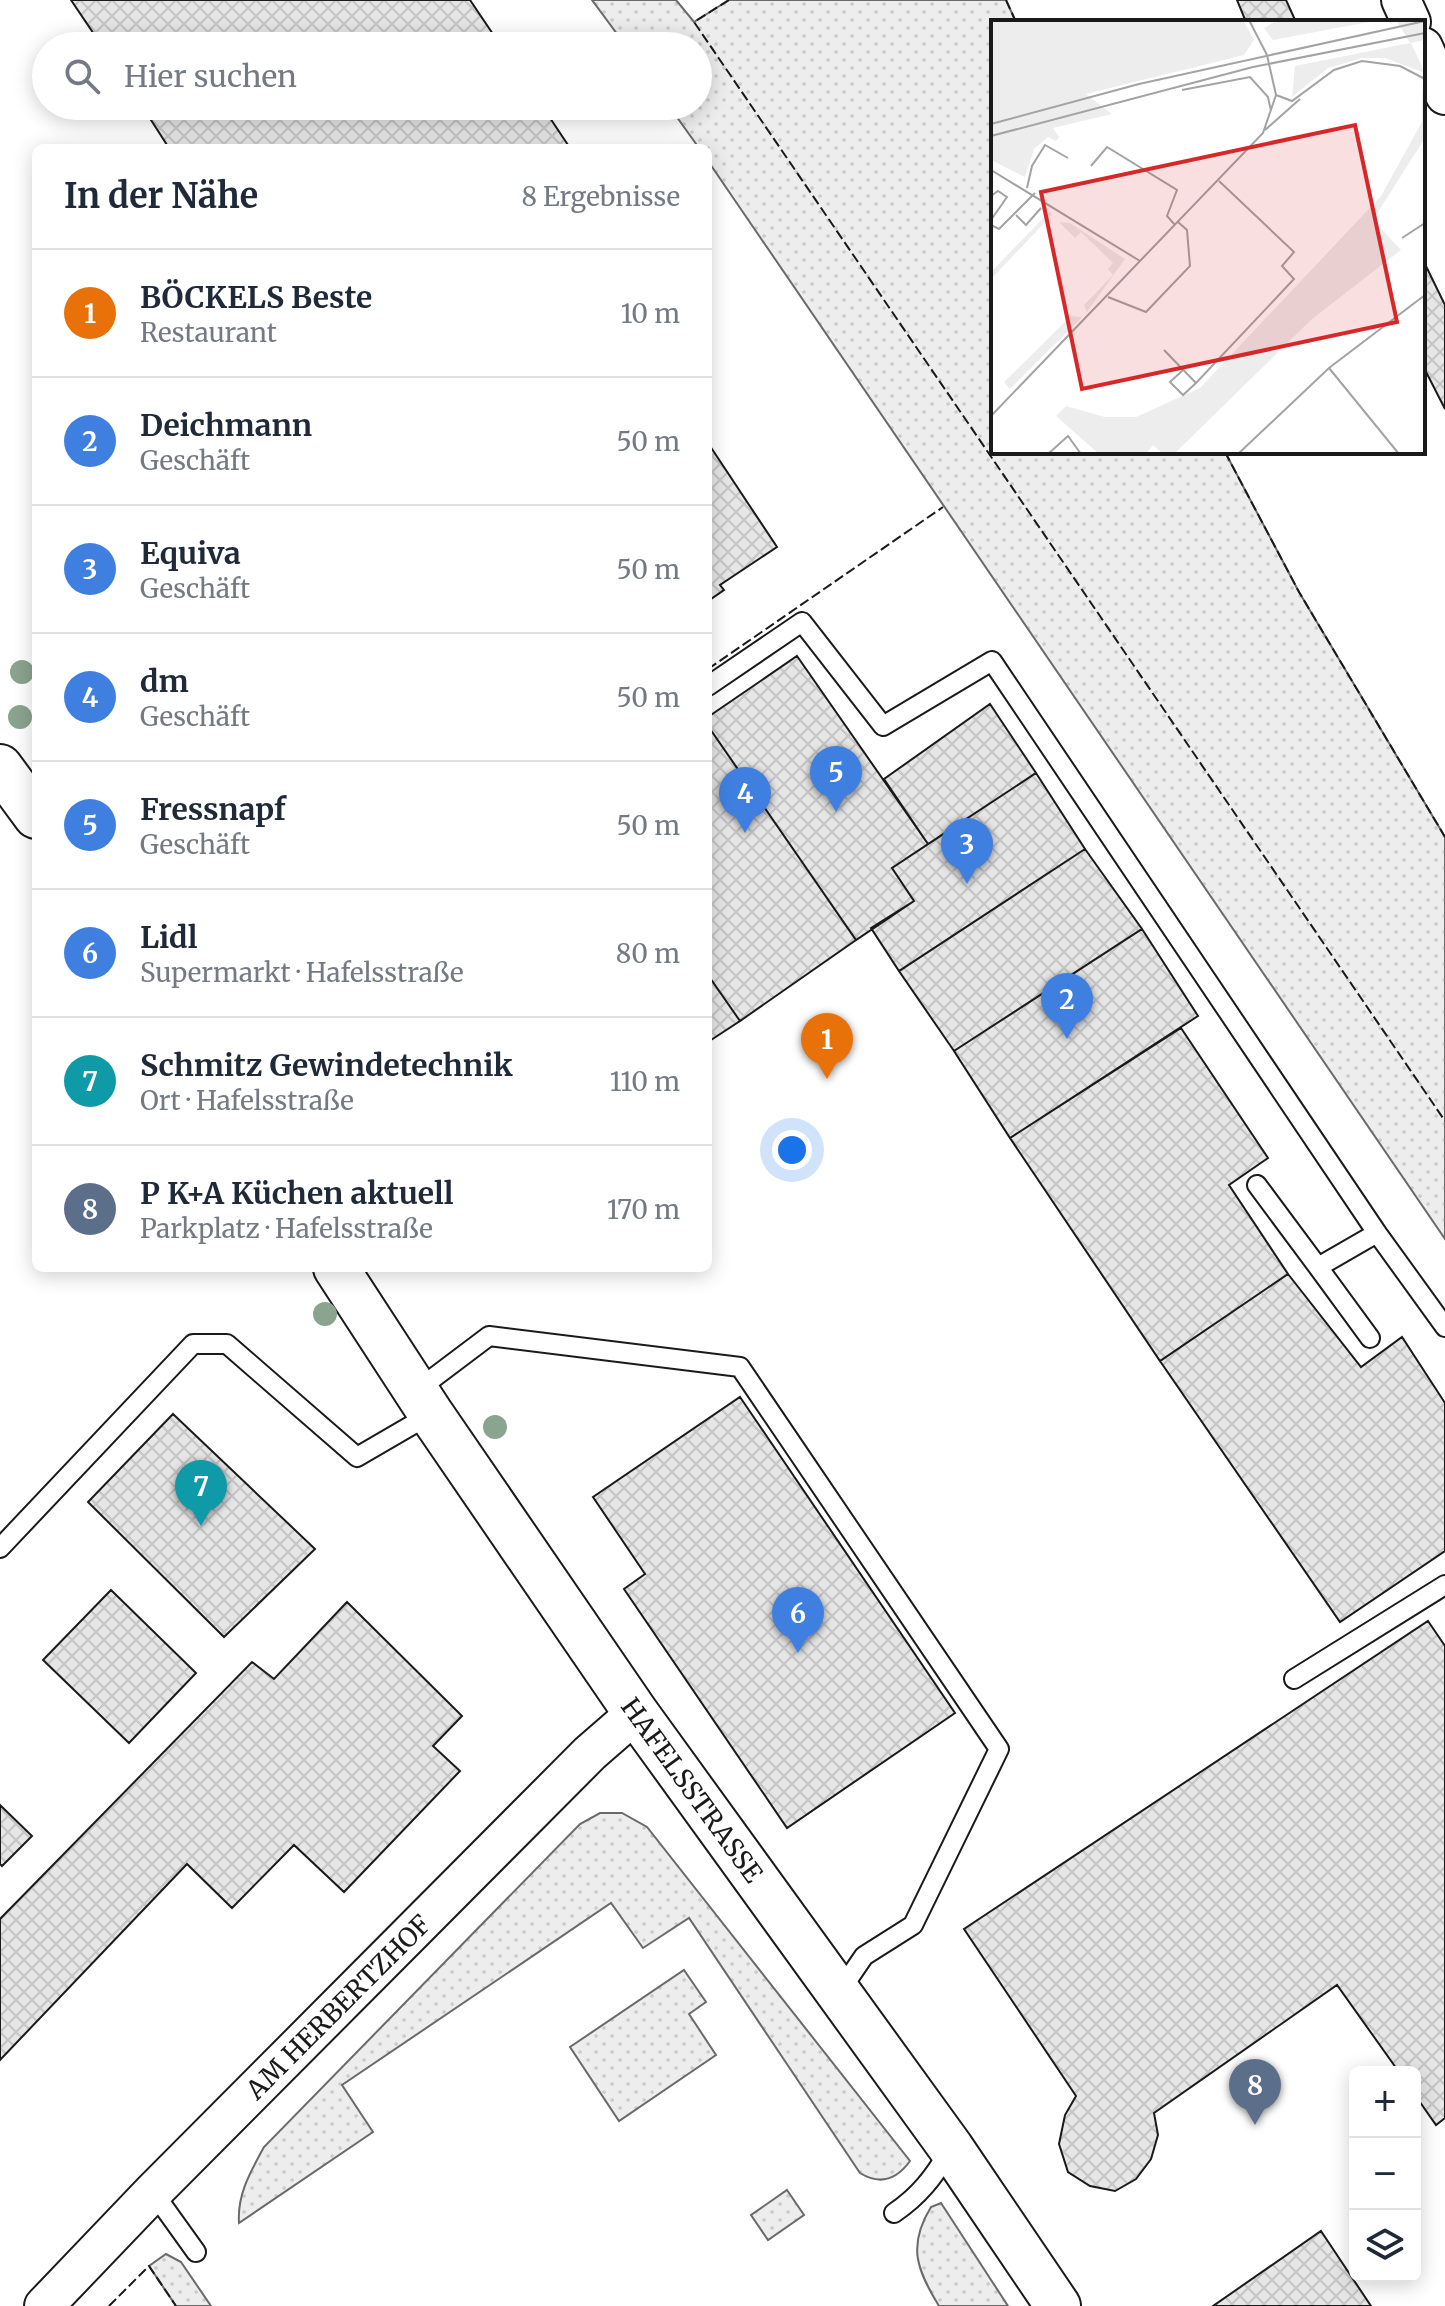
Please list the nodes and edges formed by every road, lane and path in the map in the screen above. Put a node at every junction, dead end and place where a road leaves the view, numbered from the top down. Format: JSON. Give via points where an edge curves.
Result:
{"nodes":[{"id":1,"x":1401,"y":0,"type":"edge"},
{"id":2,"x":1410,"y":20,"type":"edge"},
{"id":3,"x":1425,"y":51,"type":"edge"},
{"id":4,"x":1445,"y":95,"type":"edge"},
{"id":5,"x":712,"y":683,"type":"edge"},
{"id":6,"x":0,"y":767,"type":"edge"},
{"id":7,"x":32,"y":811,"type":"edge"},
{"id":8,"x":1257,"y":1185,"type":"dead end"},
{"id":9,"x":1377,"y":1233,"type":"junction"},
{"id":10,"x":1318,"y":1267,"type":"junction"},
{"id":11,"x":339,"y":1272,"type":"edge"},
{"id":12,"x":1445,"y":1327,"type":"edge"},
{"id":13,"x":1370,"y":1338,"type":"dead end"},
{"id":14,"x":424,"y":1402,"type":"junction"},
{"id":15,"x":0,"y":1548,"type":"edge"},
{"id":16,"x":1445,"y":1585,"type":"edge"},
{"id":17,"x":1294,"y":1679,"type":"dead end"},
{"id":18,"x":636,"y":1713,"type":"junction"},
{"id":19,"x":838,"y":1994,"type":"junction"},
{"id":20,"x":951,"y":2148,"type":"junction"},
{"id":21,"x":153,"y":2192,"type":"junction"},
{"id":22,"x":894,"y":2213,"type":"dead end"},
{"id":23,"x":196,"y":2252,"type":"dead end"},
{"id":24,"x":44,"y":2306,"type":"edge"},
{"id":25,"x":1058,"y":2306,"type":"edge"}],
"edges":[{"from":1,"to":2,"type":"street"},
{"from":3,"to":4,"type":"street"},
{"from":5,"to":9,"type":"lane","via":[[802,622],[883,726],[992,661]]},
{"from":6,"to":7,"type":"main road"},
{"from":8,"to":10,"type":"lane"},
{"from":9,"to":10,"type":"lane"},
{"from":9,"to":12,"type":"lane"},
{"from":10,"to":13,"type":"lane"},
{"from":11,"to":14,"type":"main road","name":"HAFELSSTRASSE"},
{"from":14,"to":15,"type":"lane","via":[[357,1457],[227,1344],[193,1344]]},
{"from":14,"to":18,"type":"main road","name":"HAFELSSTRASSE"},
{"from":14,"to":19,"type":"lane","via":[[489,1336],[740,1367],[999,1749],[913,1925],[864,1956]]},
{"from":16,"to":17,"type":"lane"},
{"from":18,"to":19,"type":"main road","name":"HAFELSSTRASSE"},
{"from":18,"to":21,"type":"street","name":"AM HERBERTZHOF"},
{"from":19,"to":20,"type":"main road","name":"HAFELSSTRASSE"},
{"from":20,"to":22,"type":"lane","via":[[934,2178]]},
{"from":20,"to":25,"type":"main road","name":"HAFELSSTRASSE"},
{"from":21,"to":23,"type":"lane"},
{"from":21,"to":24,"type":"street","name":"AM HERBERTZHOF"}]}
